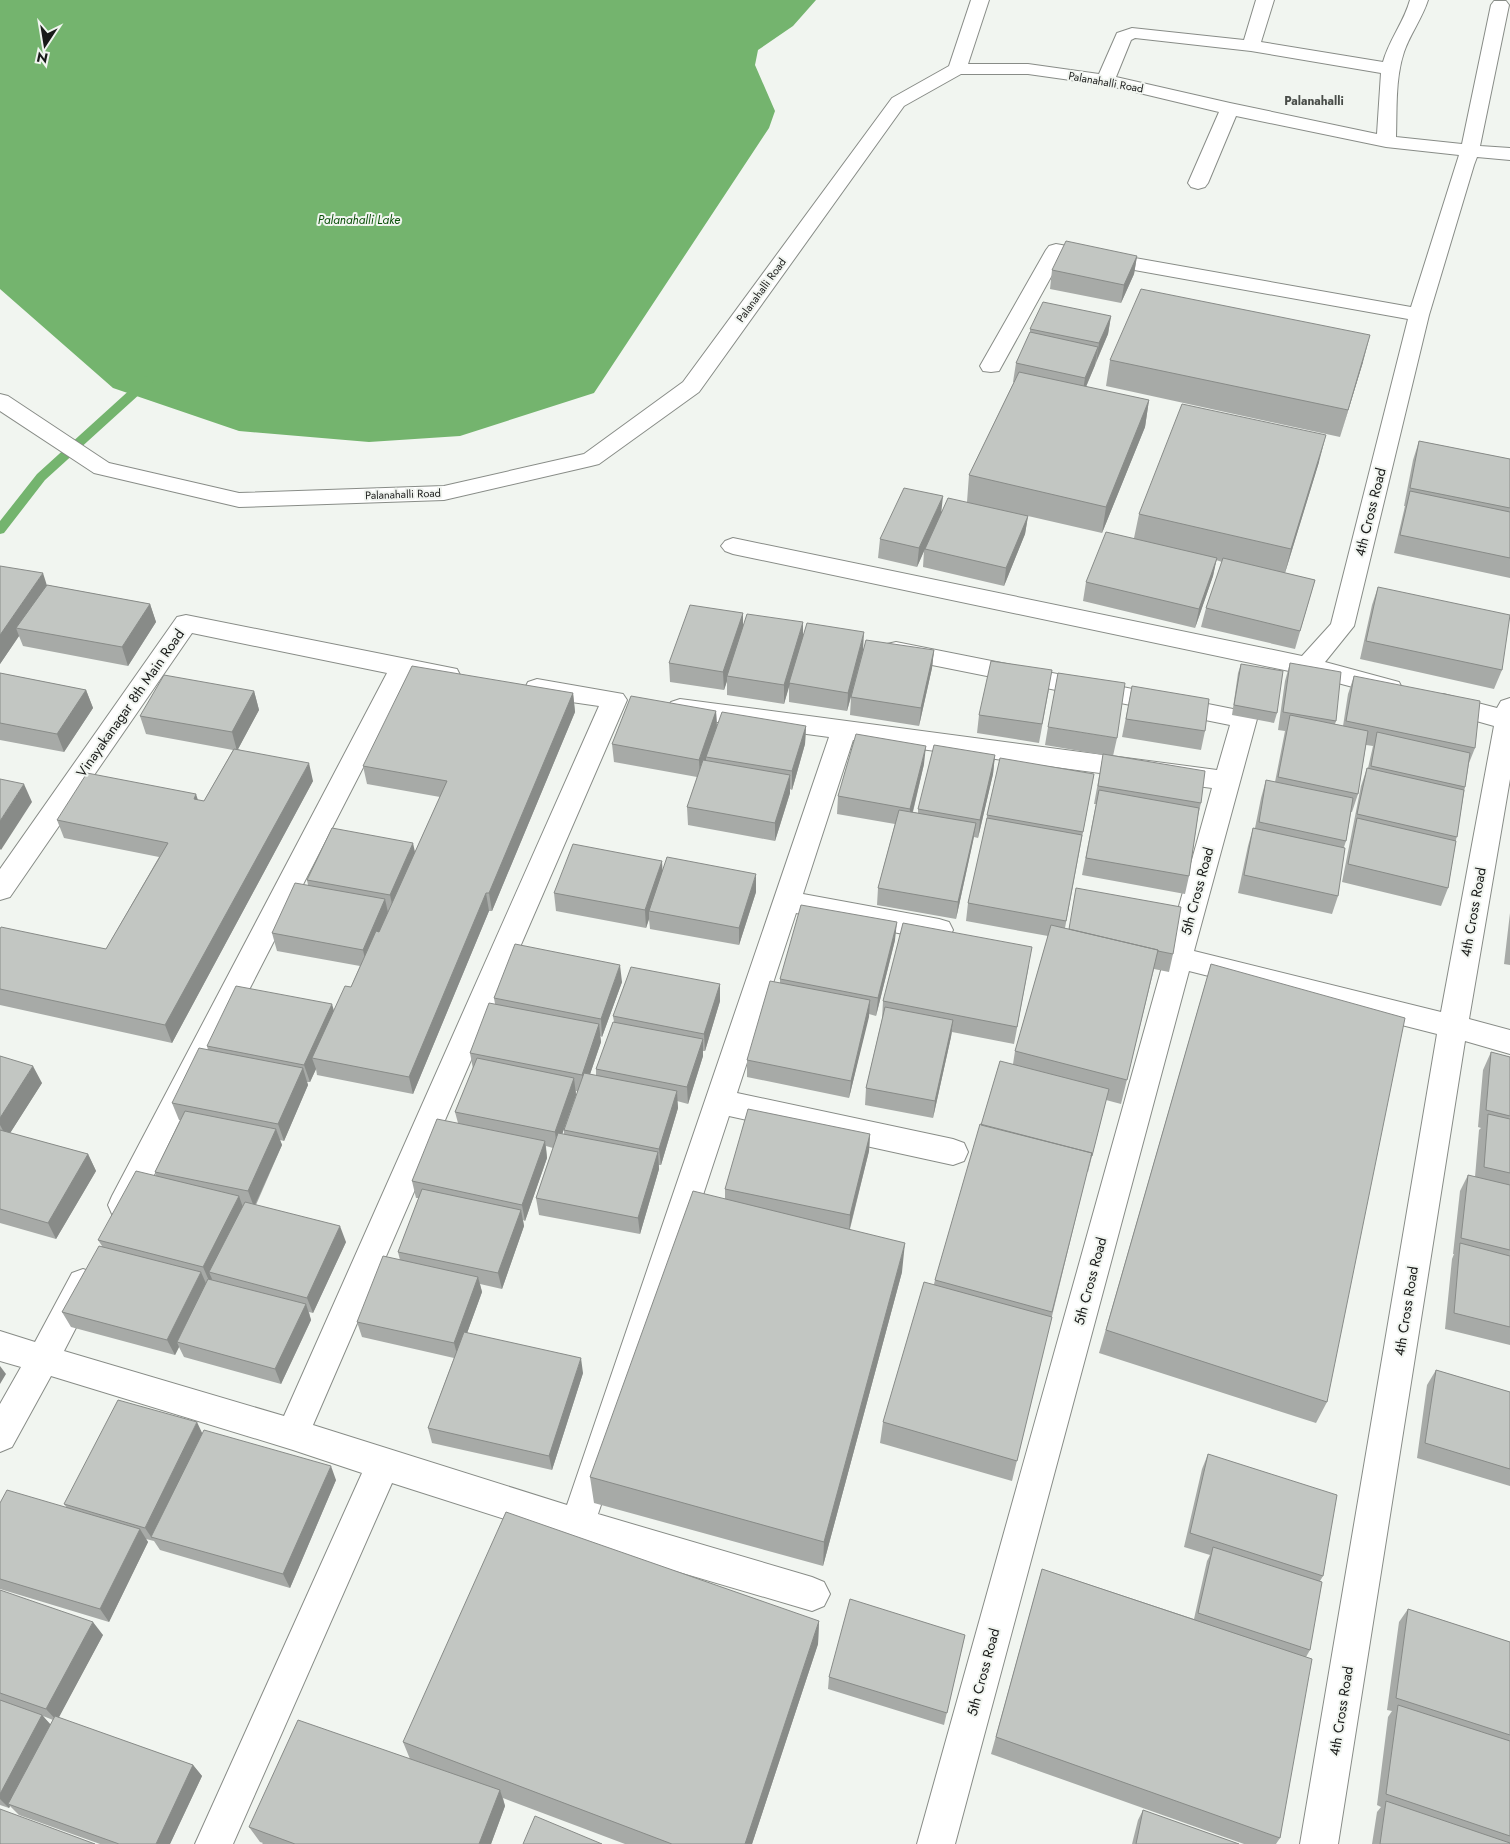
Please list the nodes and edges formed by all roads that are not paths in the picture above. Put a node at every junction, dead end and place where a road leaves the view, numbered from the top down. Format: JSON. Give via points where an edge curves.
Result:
{"nodes":[{"id":1,"x":980,"y":0,"type":"edge"},
{"id":2,"x":1265,"y":0,"type":"edge"},
{"id":3,"x":1419,"y":0,"type":"edge"},
{"id":4,"x":1500,"y":5,"type":"dead end"},
{"id":5,"x":1251,"y":46,"type":"junction"},
{"id":6,"x":957,"y":69,"type":"junction"},
{"id":7,"x":1391,"y":69,"type":"junction"},
{"id":8,"x":1106,"y":80,"type":"junction"},
{"id":9,"x":1230,"y":108,"type":"junction"},
{"id":10,"x":1386,"y":141,"type":"junction"},
{"id":11,"x":1470,"y":151,"type":"junction"},
{"id":12,"x":1510,"y":154,"type":"edge"},
{"id":13,"x":1198,"y":182,"type":"dead end"},
{"id":14,"x":1419,"y":315,"type":"junction"},
{"id":15,"x":991,"y":366,"type":"dead end"},
{"id":16,"x":0,"y":401,"type":"edge"},
{"id":17,"x":734,"y":546,"type":"dead end"},
{"id":18,"x":874,"y":646,"type":"edge"},
{"id":19,"x":1308,"y":666,"type":"junction"},
{"id":20,"x":402,"y":668,"type":"junction"},
{"id":21,"x":469,"y":678,"type":"edge"},
{"id":22,"x":508,"y":684,"type":"edge"},
{"id":23,"x":633,"y":702,"type":"junction"},
{"id":24,"x":1509,"y":713,"type":"edge"},
{"id":25,"x":844,"y":730,"type":"junction"},
{"id":26,"x":1227,"y":781,"type":"junction"},
{"id":27,"x":0,"y":890,"type":"edge"},
{"id":28,"x":786,"y":901,"type":"junction"},
{"id":29,"x":962,"y":935,"type":"edge"},
{"id":30,"x":1179,"y":958,"type":"junction"},
{"id":31,"x":1453,"y":1026,"type":"junction"},
{"id":32,"x":1510,"y":1042,"type":"edge"},
{"id":33,"x":718,"y":1101,"type":"junction"},
{"id":34,"x":953,"y":1152,"type":"dead end"},
{"id":35,"x":112,"y":1226,"type":"edge"},
{"id":36,"x":94,"y":1262,"type":"edge"},
{"id":37,"x":0,"y":1346,"type":"edge"},
{"id":38,"x":44,"y":1359,"type":"junction"},
{"id":39,"x":293,"y":1434,"type":"junction"},
{"id":40,"x":0,"y":1436,"type":"edge"},
{"id":41,"x":383,"y":1464,"type":"junction"},
{"id":42,"x":577,"y":1525,"type":"junction"},
{"id":43,"x":812,"y":1594,"type":"dead end"},
{"id":44,"x":214,"y":1844,"type":"edge"},
{"id":45,"x":936,"y":1844,"type":"edge"},
{"id":46,"x":1319,"y":1844,"type":"edge"}],
"edges":[{"from":1,"to":6,"type":"street"},
{"from":2,"to":5,"type":"street"},
{"from":3,"to":7,"type":"street","via":[[1417,11],[1395,52]]},
{"from":4,"to":11,"type":"street","name":"4th Cross Road"},
{"from":5,"to":7,"type":"street"},
{"from":5,"to":8,"type":"street","via":[[1132,33],[1123,37]]},
{"from":6,"to":8,"type":"street","name":"Palanahalli Road","via":[[1028,69]]},
{"from":6,"to":16,"type":"street","name":"Palanahalli Road","via":[[898,102],[691,386],[591,459],[444,493],[240,500],[102,468]]},
{"from":7,"to":10,"type":"street"},
{"from":8,"to":9,"type":"street","name":"Palanahalli Road"},
{"from":9,"to":10,"type":"street","name":"Palanahalli Road"},
{"from":9,"to":13,"type":"street"},
{"from":10,"to":11,"type":"street","name":"Palanahalli Road"},
{"from":11,"to":12,"type":"street","name":"Palanahalli Road"},
{"from":11,"to":14,"type":"street","name":"4th Cross Road"},
{"from":14,"to":15,"type":"street","via":[[1056,250]]},
{"from":14,"to":19,"type":"street","name":"4th Cross Road","via":[[1342,626]]},
{"from":17,"to":19,"type":"street"},
{"from":18,"to":26,"type":"street","name":"5th Cross Road","via":[[1244,719]]},
{"from":19,"to":24,"type":"street","name":"4th Cross Road","via":[[1417,696]]},
{"from":20,"to":21,"type":"street"},
{"from":20,"to":27,"type":"street","name":"Vinayakanagar 8th Main Road","via":[[186,623]]},
{"from":20,"to":35,"type":"street"},
{"from":22,"to":23,"type":"street"},
{"from":23,"to":25,"type":"street"},
{"from":23,"to":39,"type":"street"},
{"from":24,"to":31,"type":"street","name":"4th Cross Road"},
{"from":25,"to":26,"type":"street"},
{"from":25,"to":28,"type":"street"},
{"from":26,"to":30,"type":"street","name":"5th Cross Road"},
{"from":28,"to":29,"type":"street"},
{"from":28,"to":33,"type":"street"},
{"from":30,"to":31,"type":"street"},
{"from":30,"to":45,"type":"street","name":"5th Cross Road"},
{"from":31,"to":32,"type":"street"},
{"from":31,"to":46,"type":"street","name":"4th Cross Road"},
{"from":33,"to":34,"type":"street"},
{"from":33,"to":42,"type":"street"},
{"from":36,"to":38,"type":"street"},
{"from":37,"to":38,"type":"street"},
{"from":38,"to":39,"type":"street"},
{"from":38,"to":40,"type":"street"},
{"from":39,"to":41,"type":"street"},
{"from":41,"to":42,"type":"street"},
{"from":41,"to":44,"type":"street"},
{"from":42,"to":43,"type":"street"}]}
